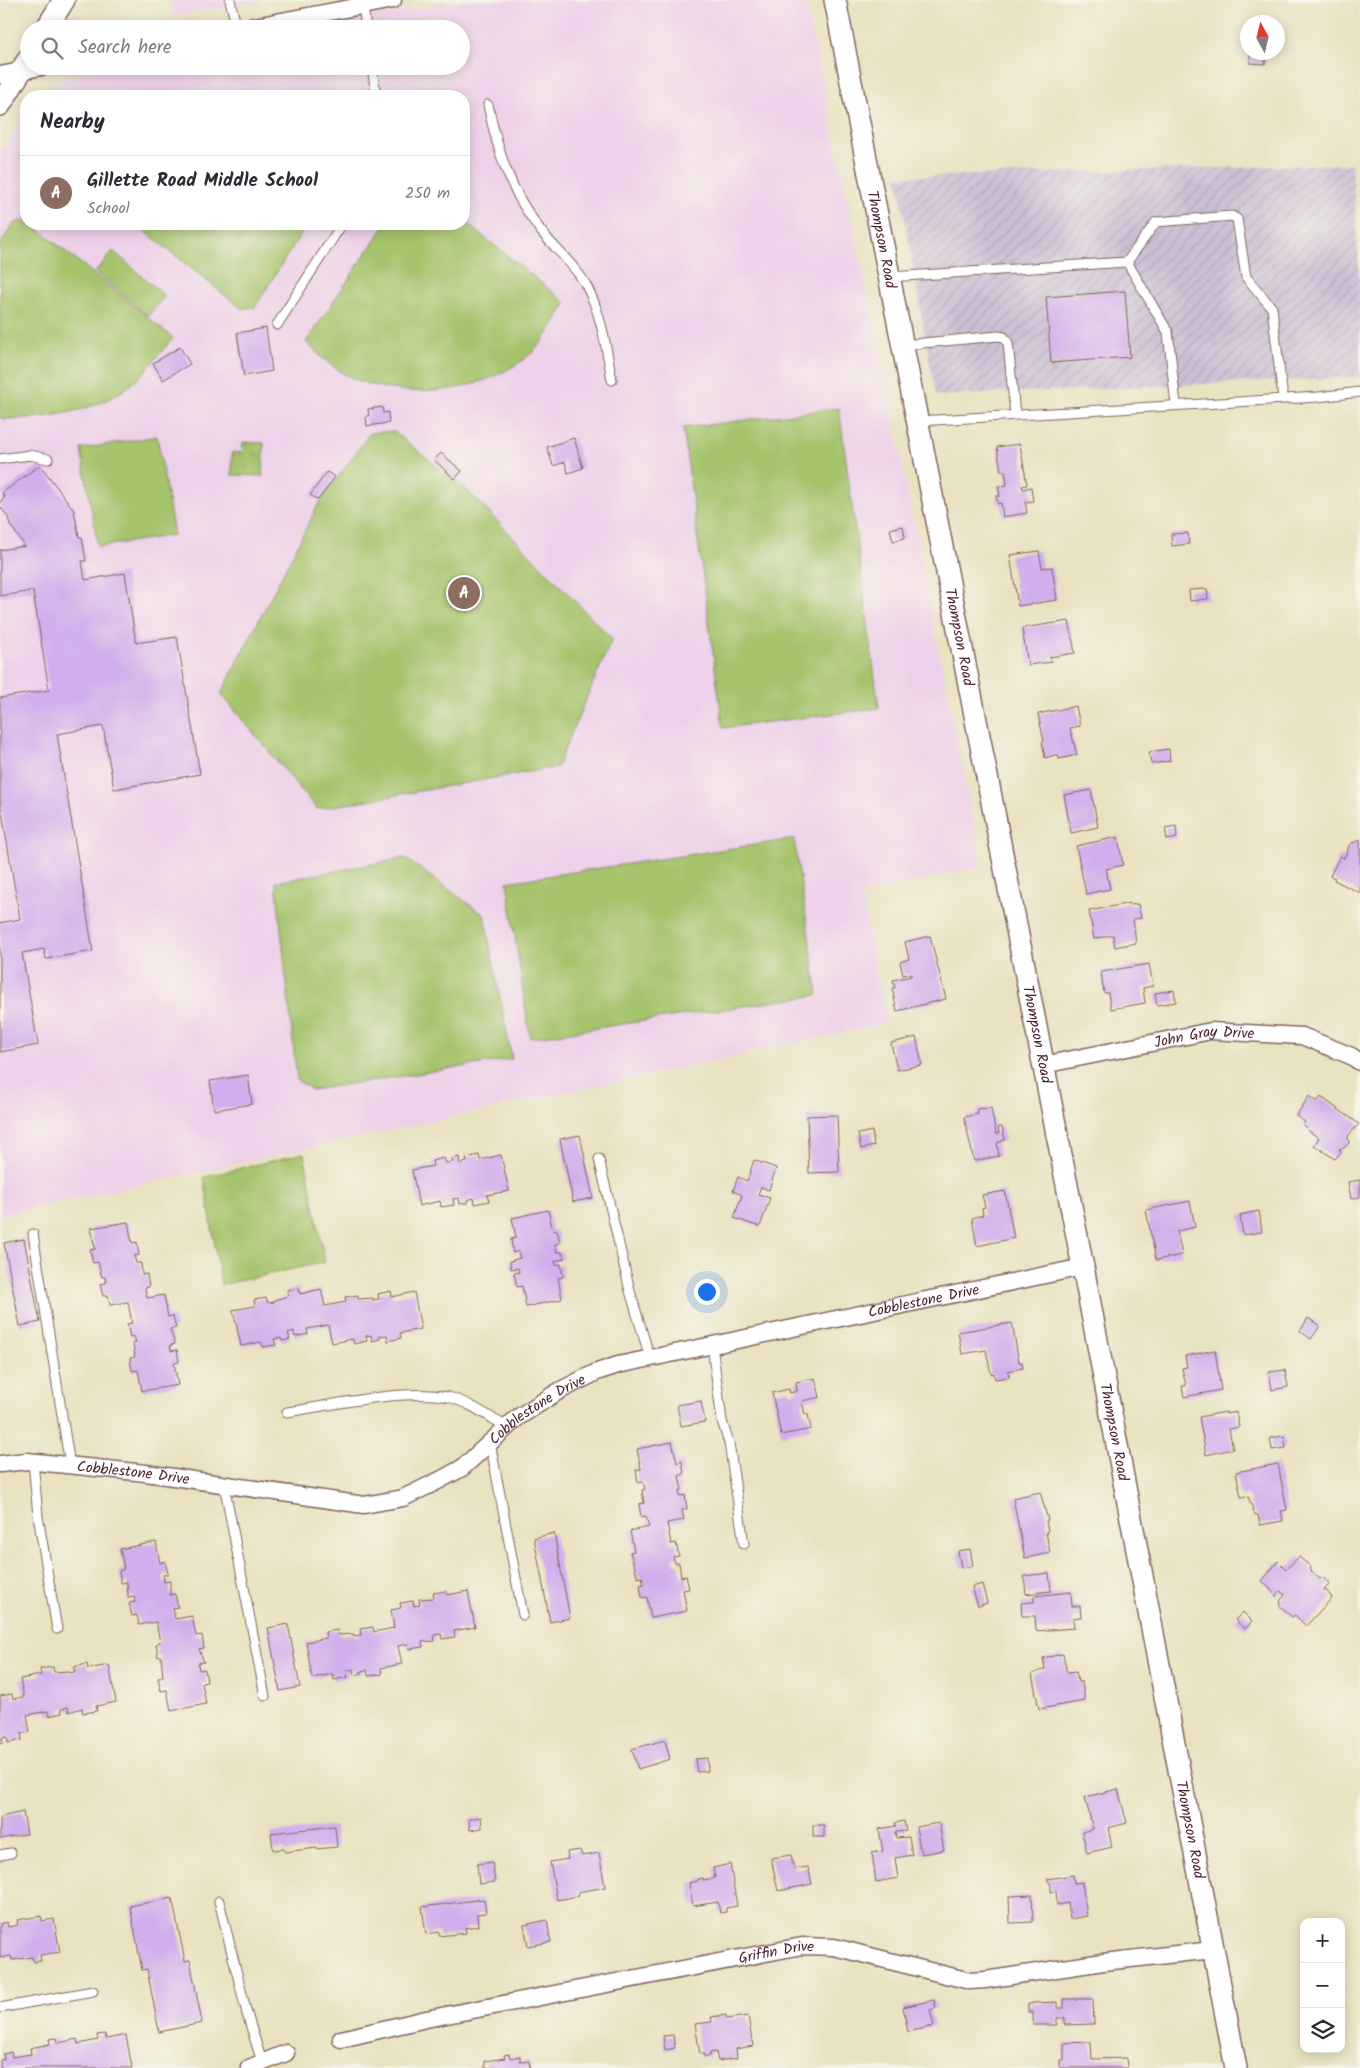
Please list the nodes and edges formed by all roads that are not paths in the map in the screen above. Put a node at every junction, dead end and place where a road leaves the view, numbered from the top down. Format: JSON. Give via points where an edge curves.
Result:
{"nodes":[{"id":1,"x":64,"y":0,"type":"edge"},
{"id":2,"x":230,"y":0,"type":"edge"},
{"id":3,"x":393,"y":0,"type":"edge"},
{"id":4,"x":835,"y":0,"type":"edge"},
{"id":5,"x":363,"y":5,"type":"junction"},
{"id":6,"x":52,"y":20,"type":"edge"},
{"id":7,"x":236,"y":20,"type":"edge"},
{"id":8,"x":285,"y":20,"type":"edge"},
{"id":9,"x":365,"y":20,"type":"edge"},
{"id":10,"x":16,"y":68,"type":"edge"},
{"id":11,"x":373,"y":75,"type":"edge"},
{"id":12,"x":375,"y":90,"type":"edge"},
{"id":13,"x":0,"y":105,"type":"edge"},
{"id":14,"x":488,"y":105,"type":"dead end"},
{"id":15,"x":338,"y":230,"type":"edge"},
{"id":16,"x":1127,"y":262,"type":"junction"},
{"id":17,"x":889,"y":277,"type":"junction"},
{"id":18,"x":277,"y":325,"type":"dead end"},
{"id":19,"x":902,"y":345,"type":"junction"},
{"id":20,"x":612,"y":380,"type":"dead end"},
{"id":21,"x":1360,"y":392,"type":"edge"},
{"id":22,"x":1283,"y":398,"type":"junction"},
{"id":23,"x":1176,"y":405,"type":"junction"},
{"id":24,"x":1015,"y":415,"type":"junction"},
{"id":25,"x":917,"y":421,"type":"junction"},
{"id":26,"x":0,"y":459,"type":"edge"},
{"id":27,"x":48,"y":459,"type":"dead end"},
{"id":28,"x":1360,"y":1062,"type":"edge"},
{"id":29,"x":1043,"y":1065,"type":"junction"},
{"id":30,"x":599,"y":1159,"type":"dead end"},
{"id":31,"x":33,"y":1234,"type":"dead end"},
{"id":32,"x":1083,"y":1267,"type":"junction"},
{"id":33,"x":712,"y":1345,"type":"junction"},
{"id":34,"x":650,"y":1358,"type":"junction"},
{"id":35,"x":287,"y":1412,"type":"dead end"},
{"id":36,"x":506,"y":1427,"type":"junction"},
{"id":37,"x":490,"y":1442,"type":"junction"},
{"id":38,"x":33,"y":1461,"type":"junction"},
{"id":39,"x":0,"y":1464,"type":"edge"},
{"id":40,"x":70,"y":1465,"type":"junction"},
{"id":41,"x":224,"y":1484,"type":"junction"},
{"id":42,"x":744,"y":1544,"type":"dead end"},
{"id":43,"x":523,"y":1615,"type":"dead end"},
{"id":44,"x":57,"y":1629,"type":"dead end"},
{"id":45,"x":264,"y":1696,"type":"dead end"},
{"id":46,"x":12,"y":1853,"type":"dead end"},
{"id":47,"x":0,"y":1855,"type":"edge"},
{"id":48,"x":219,"y":1901,"type":"dead end"},
{"id":49,"x":1213,"y":1950,"type":"junction"},
{"id":50,"x":93,"y":1991,"type":"dead end"},
{"id":51,"x":0,"y":2008,"type":"edge"},
{"id":52,"x":341,"y":2039,"type":"dead end"},
{"id":53,"x":286,"y":2053,"type":"dead end"},
{"id":54,"x":255,"y":2065,"type":"edge"},
{"id":55,"x":1236,"y":2068,"type":"edge"}],
"edges":[{"from":1,"to":6,"type":"street"},
{"from":2,"to":7,"type":"lane"},
{"from":3,"to":5,"type":"street"},
{"from":4,"to":17,"type":"street","name":"Thompson Road"},
{"from":5,"to":8,"type":"street"},
{"from":5,"to":9,"type":"lane"},
{"from":10,"to":13,"type":"street"},
{"from":11,"to":12,"type":"lane"},
{"from":14,"to":20,"type":"lane","via":[[500,156],[514,191],[538,227],[585,283],[592,297],[604,331]]},
{"from":15,"to":18,"type":"lane"},
{"from":16,"to":17,"type":"lane"},
{"from":16,"to":22,"type":"lane","via":[[1156,222],[1232,216],[1238,219],[1246,278],[1272,308]]},
{"from":16,"to":23,"type":"lane","via":[[1168,332]]},
{"from":17,"to":19,"type":"street","name":"Thompson Road"},
{"from":19,"to":24,"type":"lane","via":[[1004,337],[1008,344]]},
{"from":19,"to":25,"type":"street","name":"Thompson Road"},
{"from":21,"to":22,"type":"lane"},
{"from":22,"to":23,"type":"lane"},
{"from":23,"to":24,"type":"lane"},
{"from":24,"to":25,"type":"lane"},
{"from":25,"to":29,"type":"street","name":"Thompson Road"},
{"from":26,"to":27,"type":"lane","via":[[30,455]]},
{"from":28,"to":29,"type":"street","name":"John Gray Drive","via":[[1302,1036],[1212,1031]]},
{"from":29,"to":32,"type":"street","name":"Thompson Road"},
{"from":30,"to":34,"type":"lane","via":[[630,1291]]},
{"from":31,"to":40,"type":"lane"},
{"from":32,"to":33,"type":"street","name":"Cobblestone Drive"},
{"from":32,"to":49,"type":"street","name":"Thompson Road"},
{"from":33,"to":34,"type":"street","name":"Cobblestone Drive"},
{"from":33,"to":42,"type":"lane"},
{"from":34,"to":36,"type":"street","name":"Cobblestone Drive","via":[[597,1372],[558,1391]]},
{"from":35,"to":36,"type":"lane","via":[[406,1394],[448,1397]]},
{"from":36,"to":37,"type":"street","name":"Cobblestone Drive"},
{"from":37,"to":41,"type":"street","name":"Cobblestone Drive","via":[[462,1468],[403,1498],[364,1504]]},
{"from":37,"to":43,"type":"lane"},
{"from":38,"to":39,"type":"street","name":"Cobblestone Drive"},
{"from":38,"to":40,"type":"street","name":"Cobblestone Drive"},
{"from":38,"to":44,"type":"lane","via":[[38,1516]]},
{"from":40,"to":41,"type":"street","name":"Cobblestone Drive"},
{"from":41,"to":45,"type":"lane"},
{"from":46,"to":47,"type":"lane"},
{"from":48,"to":54,"type":"lane","via":[[247,2014]]},
{"from":49,"to":52,"type":"street","name":"Griffin Drive","via":[[970,1981],[834,1946],[802,1946]]},
{"from":49,"to":55,"type":"street","name":"Thompson Road"},
{"from":50,"to":51,"type":"lane"},
{"from":53,"to":54,"type":"street"}]}
